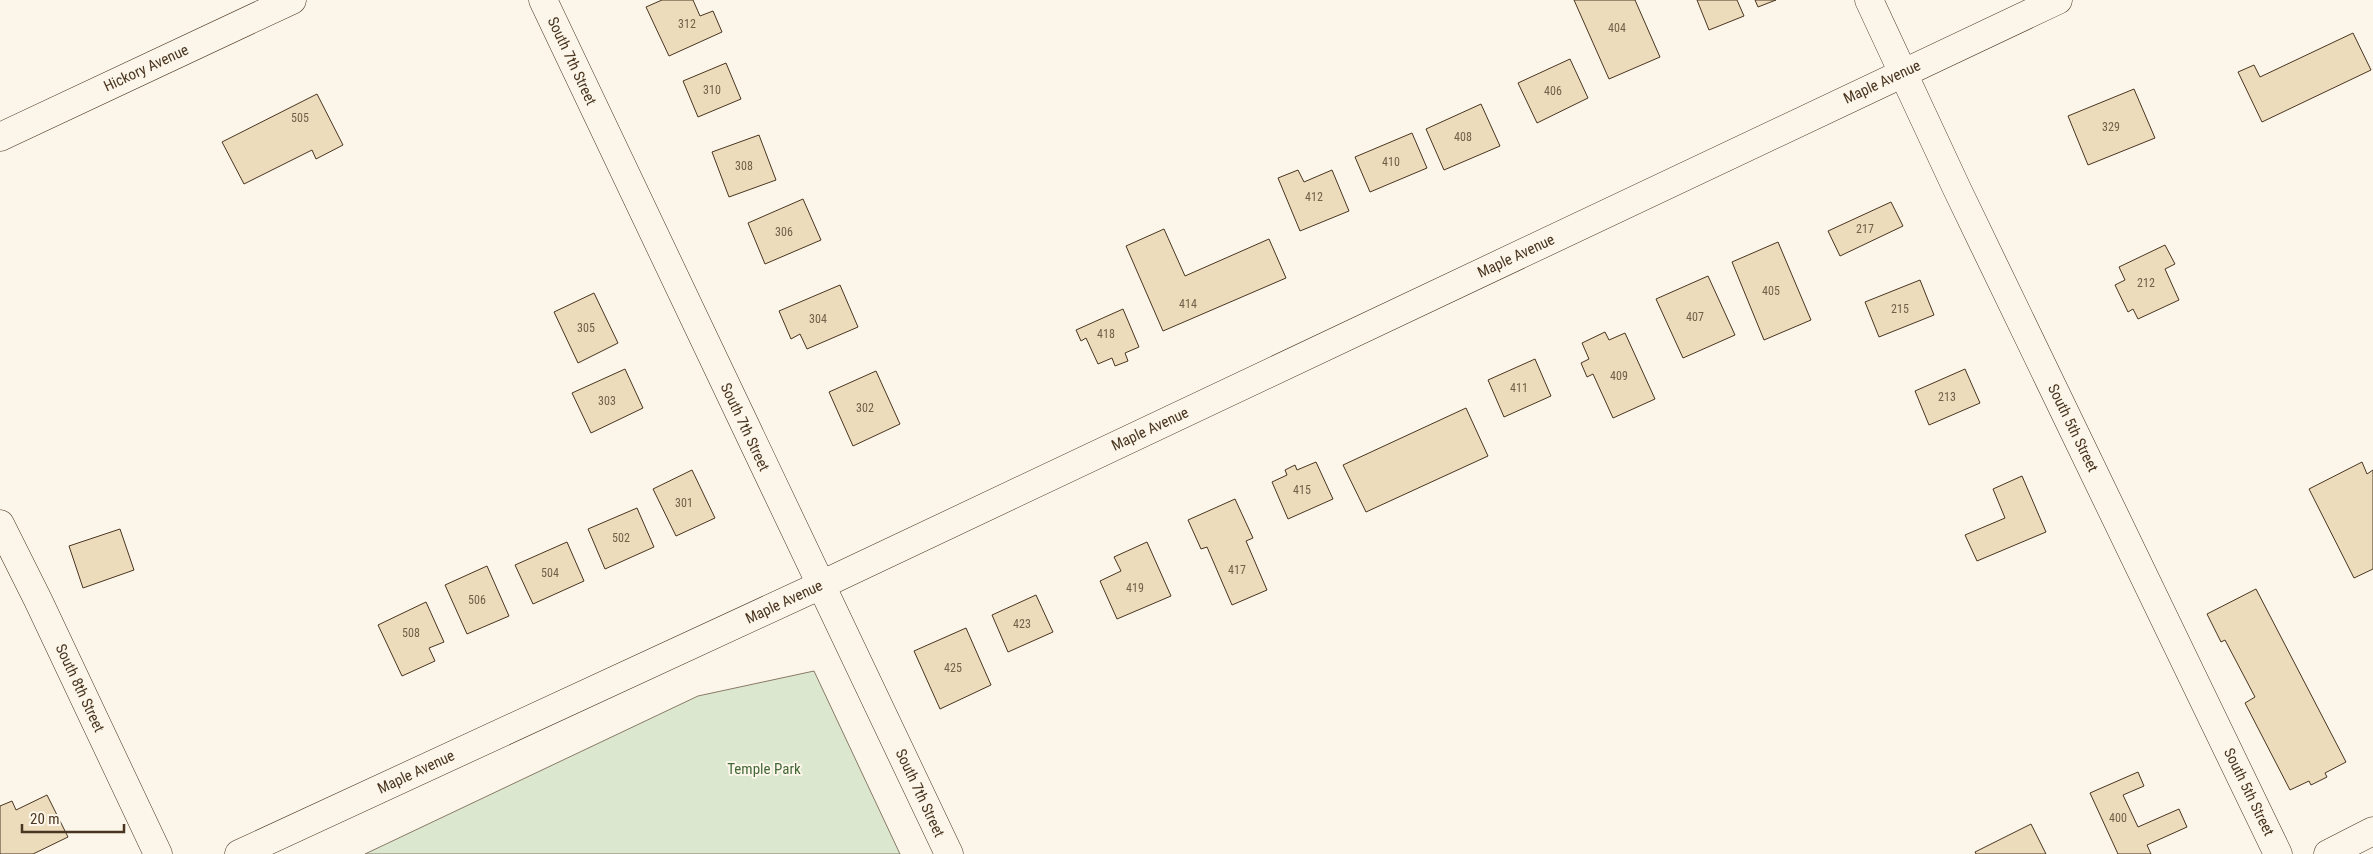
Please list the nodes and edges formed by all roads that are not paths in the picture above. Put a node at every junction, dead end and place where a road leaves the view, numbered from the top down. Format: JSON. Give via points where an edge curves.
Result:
{"nodes":[{"id":1,"x":292,"y":0,"type":"edge"},
{"id":2,"x":543,"y":0,"type":"edge"},
{"id":3,"x":1870,"y":0,"type":"edge"},
{"id":4,"x":2058,"y":0,"type":"edge"},
{"id":5,"x":1904,"y":72,"type":"junction"},
{"id":6,"x":0,"y":137,"type":"edge"},
{"id":7,"x":0,"y":524,"type":"edge"},
{"id":8,"x":821,"y":585,"type":"junction"},
{"id":9,"x":2373,"y":831,"type":"edge"},
{"id":10,"x":158,"y":854,"type":"edge"},
{"id":11,"x":239,"y":854,"type":"edge"},
{"id":12,"x":949,"y":854,"type":"edge"},
{"id":13,"x":2278,"y":854,"type":"edge"},
{"id":14,"x":2328,"y":854,"type":"edge"}],
"edges":[{"from":1,"to":6,"type":"street","name":"Hickory Avenue"},
{"from":2,"to":8,"type":"street","name":"South 7th Street"},
{"from":3,"to":5,"type":"street","name":"South 5th Street"},
{"from":4,"to":5,"type":"street","name":"Maple Avenue"},
{"from":5,"to":8,"type":"street","name":"Maple Avenue"},
{"from":5,"to":13,"type":"street","name":"South 5th Street","via":[[1957,189]]},
{"from":7,"to":10,"type":"street","name":"South 8th Street"},
{"from":8,"to":11,"type":"street","name":"Maple Avenue"},
{"from":8,"to":12,"type":"street","name":"South 7th Street"},
{"from":9,"to":14,"type":"street"}]}
